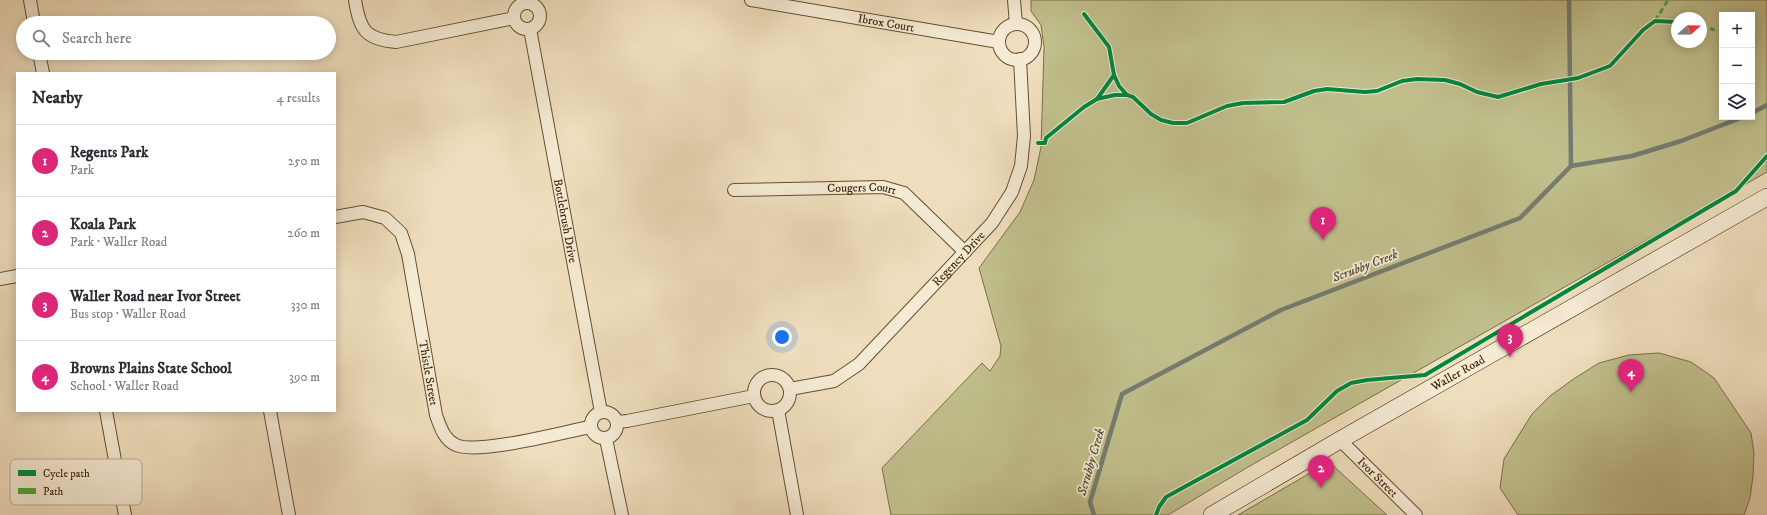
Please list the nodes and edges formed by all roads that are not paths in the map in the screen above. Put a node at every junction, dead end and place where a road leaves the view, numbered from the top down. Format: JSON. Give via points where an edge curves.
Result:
{"nodes":[{"id":1,"x":30,"y":0,"type":"edge"},
{"id":2,"x":355,"y":0,"type":"edge"},
{"id":3,"x":750,"y":0,"type":"edge"},
{"id":4,"x":1014,"y":0,"type":"edge"},
{"id":5,"x":525,"y":1,"type":"edge"},
{"id":6,"x":33,"y":16,"type":"edge"},
{"id":7,"x":514,"y":18,"type":"junction"},
{"id":8,"x":1016,"y":24,"type":"junction"},
{"id":9,"x":530,"y":29,"type":"junction"},
{"id":10,"x":999,"y":42,"type":"junction"},
{"id":11,"x":1020,"y":59,"type":"junction"},
{"id":12,"x":40,"y":60,"type":"edge"},
{"id":13,"x":43,"y":72,"type":"edge"},
{"id":14,"x":734,"y":190,"type":"dead end"},
{"id":15,"x":1767,"y":197,"type":"edge"},
{"id":16,"x":336,"y":217,"type":"edge"},
{"id":17,"x":965,"y":252,"type":"junction"},
{"id":18,"x":16,"y":276,"type":"edge"},
{"id":19,"x":0,"y":280,"type":"edge"},
{"id":20,"x":790,"y":389,"type":"junction"},
{"id":21,"x":754,"y":396,"type":"junction"},
{"id":22,"x":778,"y":410,"type":"junction"},
{"id":23,"x":106,"y":412,"type":"edge"},
{"id":24,"x":270,"y":412,"type":"edge"},
{"id":25,"x":601,"y":412,"type":"junction"},
{"id":26,"x":617,"y":422,"type":"junction"},
{"id":27,"x":590,"y":426,"type":"junction"},
{"id":28,"x":606,"y":439,"type":"junction"},
{"id":29,"x":1340,"y":440,"type":"junction"},
{"id":30,"x":115,"y":459,"type":"edge"},
{"id":31,"x":123,"y":505,"type":"edge"},
{"id":32,"x":125,"y":515,"type":"edge"},
{"id":33,"x":289,"y":515,"type":"edge"},
{"id":34,"x":622,"y":515,"type":"edge"},
{"id":35,"x":797,"y":515,"type":"edge"},
{"id":36,"x":1212,"y":515,"type":"edge"},
{"id":37,"x":1416,"y":515,"type":"edge"}],
"edges":[{"from":1,"to":6,"type":"street"},
{"from":2,"to":7,"type":"street","via":[[359,20],[368,33],[379,40],[396,42]]},
{"from":3,"to":10,"type":"street","name":"Ibrox Court"},
{"from":4,"to":8,"type":"street"},
{"from":5,"to":7,"type":"street","via":[[517,6]]},
{"from":5,"to":9,"type":"street","via":[[537,7],[540,16],[538,24]]},
{"from":7,"to":9,"type":"street","via":[[518,26]]},
{"from":8,"to":10,"type":"street","via":[[1006,27]]},
{"from":8,"to":11,"type":"street","via":[[1027,28],[1034,38],[1030,54]]},
{"from":9,"to":25,"type":"street","name":"Bottlebrush Drive"},
{"from":10,"to":11,"type":"street","via":[[1005,56]]},
{"from":11,"to":17,"type":"street","name":"Regency Drive","via":[[1024,136],[1021,166],[1012,192],[992,223]]},
{"from":12,"to":13,"type":"street"},
{"from":14,"to":17,"type":"street","name":"Cougers Court","via":[[883,187],[904,193]]},
{"from":15,"to":29,"type":"street","name":"Waller Road"},
{"from":16,"to":27,"type":"street","name":"Thistle Street","via":[[363,212],[385,218],[401,233],[408,254],[436,415],[444,435],[456,445],[482,448]]},
{"from":17,"to":20,"type":"street","name":"Regency Drive","via":[[859,364],[834,381]]},
{"from":18,"to":19,"type":"street"},
{"from":20,"to":21,"type":"street","via":[[782,378],[769,375],[758,382]]},
{"from":20,"to":22,"type":"street","via":[[788,402]]},
{"from":21,"to":22,"type":"street","via":[[763,408],[770,411]]},
{"from":21,"to":26,"type":"street"},
{"from":22,"to":35,"type":"street"},
{"from":23,"to":30,"type":"street"},
{"from":24,"to":33,"type":"street"},
{"from":25,"to":26,"type":"street","via":[[611,414]]},
{"from":25,"to":27,"type":"street","via":[[593,417]]},
{"from":26,"to":28,"type":"street","via":[[612,437]]},
{"from":27,"to":28,"type":"street","via":[[596,436]]},
{"from":28,"to":34,"type":"street"},
{"from":29,"to":36,"type":"street","name":"Waller Road"},
{"from":29,"to":37,"type":"street","name":"Ivor Street"},
{"from":31,"to":32,"type":"street"}]}
